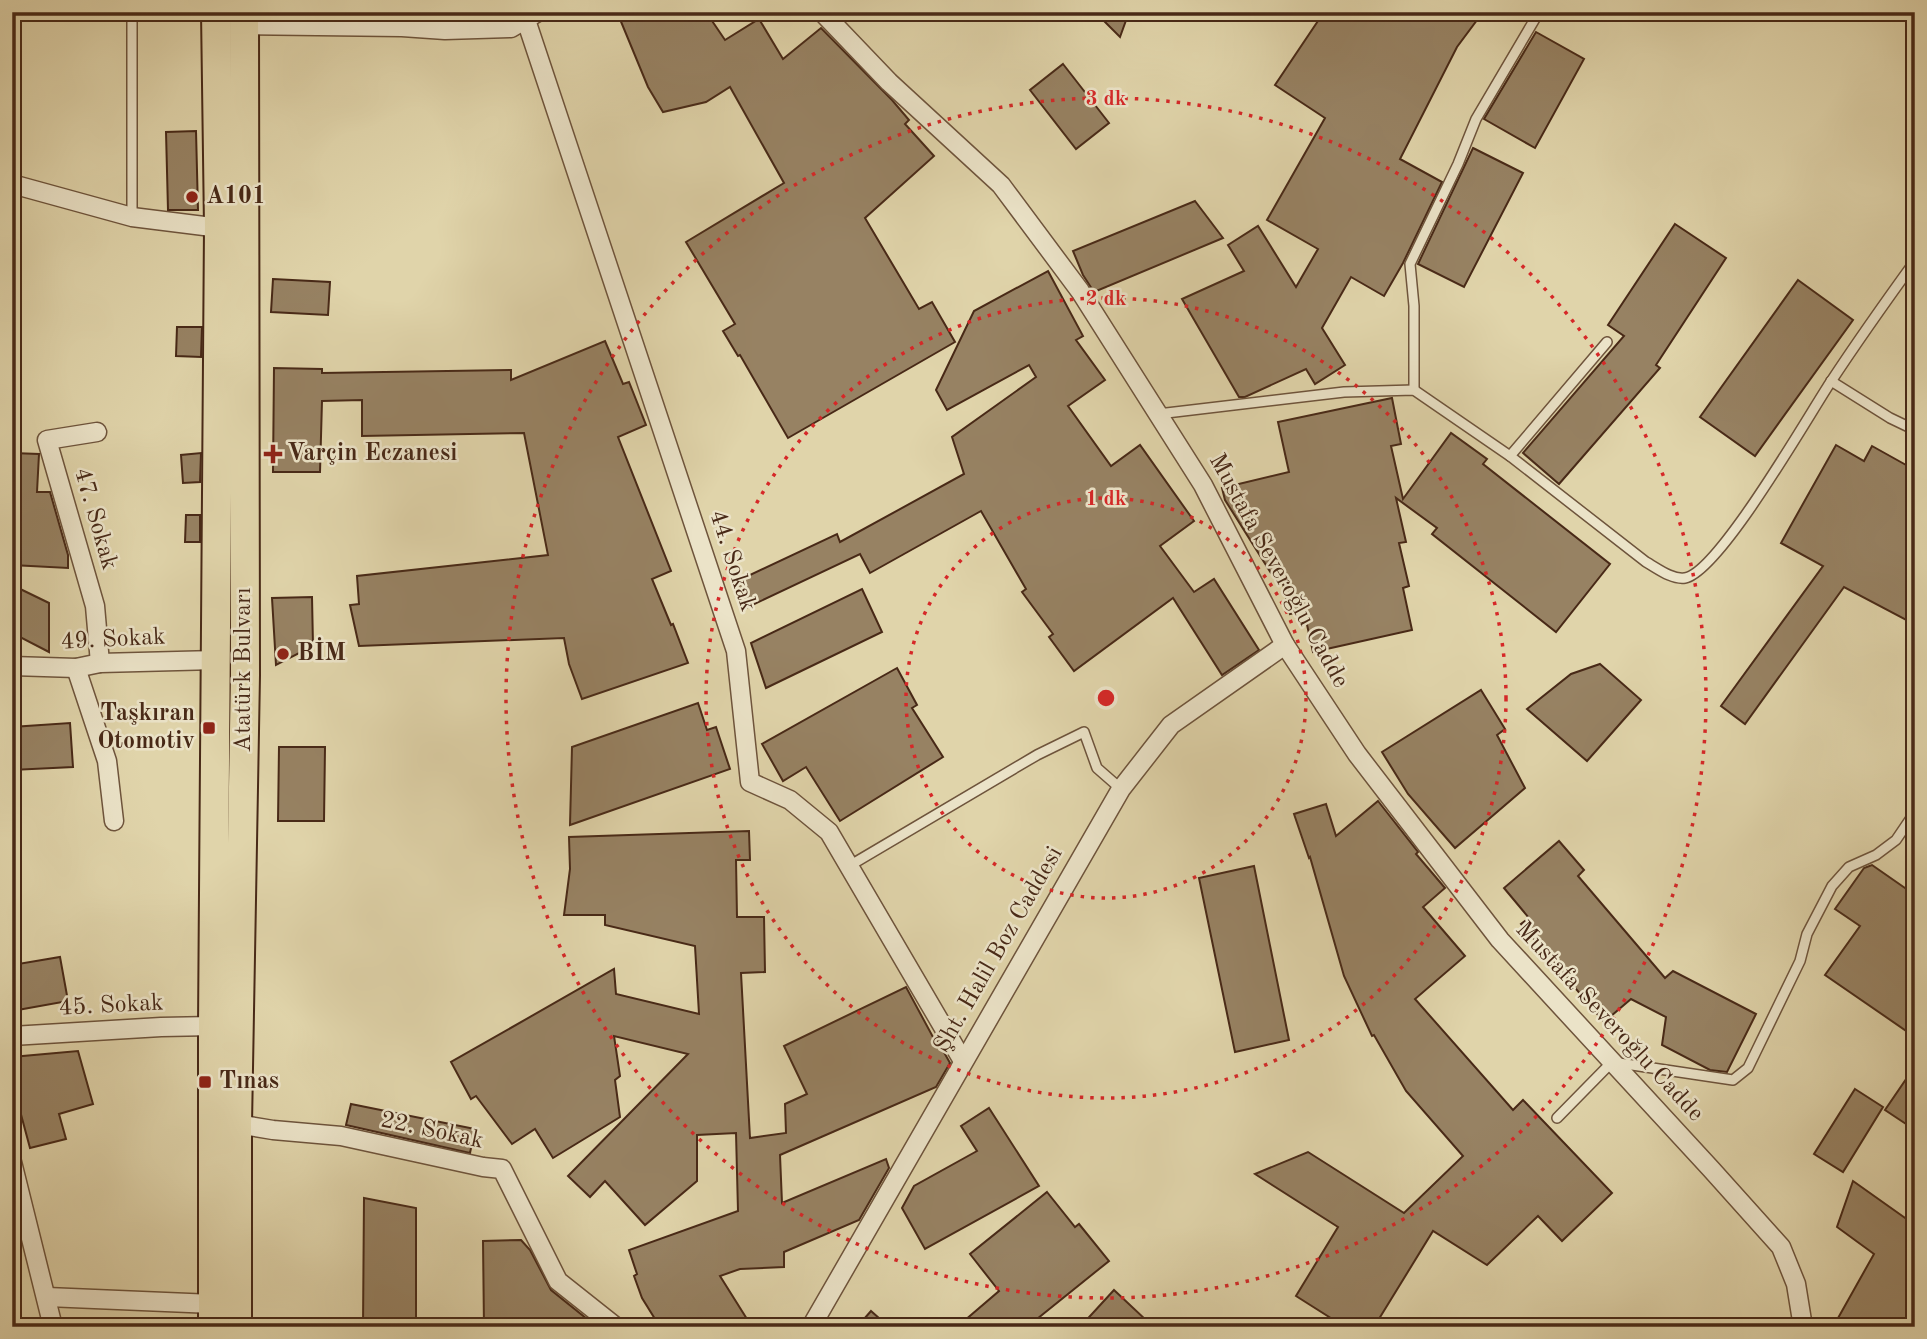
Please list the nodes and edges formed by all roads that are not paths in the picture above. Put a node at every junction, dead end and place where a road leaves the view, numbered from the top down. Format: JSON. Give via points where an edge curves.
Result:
{"nodes":[{"id":1,"x":132,"y":12,"type":"edge"},
{"id":2,"x":216,"y":12,"type":"edge"},
{"id":3,"x":822,"y":12,"type":"edge"},
{"id":4,"x":1539,"y":12,"type":"edge"},
{"id":5,"x":532,"y":16,"type":"edge"},
{"id":6,"x":244,"y":19,"type":"edge"},
{"id":7,"x":12,"y":184,"type":"edge"},
{"id":8,"x":132,"y":217,"type":"junction"},
{"id":9,"x":232,"y":229,"type":"junction"},
{"id":10,"x":1915,"y":261,"type":"edge"},
{"id":11,"x":1607,"y":342,"type":"dead end"},
{"id":12,"x":1831,"y":381,"type":"junction"},
{"id":13,"x":1414,"y":390,"type":"junction"},
{"id":14,"x":1158,"y":414,"type":"junction"},
{"id":15,"x":1915,"y":430,"type":"edge"},
{"id":16,"x":97,"y":432,"type":"dead end"},
{"id":17,"x":1510,"y":457,"type":"junction"},
{"id":18,"x":1285,"y":645,"type":"junction"},
{"id":19,"x":216,"y":660,"type":"junction"},
{"id":20,"x":100,"y":663,"type":"junction"},
{"id":21,"x":12,"y":666,"type":"edge"},
{"id":22,"x":76,"y":668,"type":"junction"},
{"id":23,"x":1121,"y":789,"type":"junction"},
{"id":24,"x":1915,"y":812,"type":"edge"},
{"id":25,"x":114,"y":821,"type":"dead end"},
{"id":26,"x":849,"y":866,"type":"junction"},
{"id":27,"x":213,"y":1026,"type":"junction"},
{"id":28,"x":12,"y":1036,"type":"edge"},
{"id":29,"x":963,"y":1061,"type":"junction"},
{"id":30,"x":1612,"y":1062,"type":"junction"},
{"id":31,"x":1557,"y":1118,"type":"dead end"},
{"id":32,"x":237,"y":1124,"type":"junction"},
{"id":33,"x":12,"y":1162,"type":"edge"},
{"id":34,"x":47,"y":1297,"type":"junction"},
{"id":35,"x":213,"y":1315,"type":"edge"},
{"id":36,"x":53,"y":1327,"type":"edge"},
{"id":37,"x":237,"y":1327,"type":"edge"},
{"id":38,"x":616,"y":1327,"type":"edge"},
{"id":39,"x":811,"y":1327,"type":"edge"},
{"id":40,"x":1803,"y":1327,"type":"edge"}],
"edges":[{"from":1,"to":8,"type":"lane"},
{"from":2,"to":9,"type":"main road","name":"Atatürk Bulvarı"},
{"from":3,"to":14,"type":"street","name":"Mustafa Severoğlu Cadde","via":[[1001,186],[1080,291]]},
{"from":4,"to":13,"type":"lane","via":[[1476,119],[1410,264]]},
{"from":5,"to":6,"type":"street","via":[[511,28],[445,30]]},
{"from":5,"to":26,"type":"street","name":"44. Sokak","via":[[736,651],[750,782],[790,800],[829,832]]},
{"from":6,"to":9,"type":"main road","name":"Atatürk Bulvarı"},
{"from":7,"to":8,"type":"street"},
{"from":8,"to":9,"type":"street"},
{"from":9,"to":19,"type":"main road","name":"Atatürk Bulvarı"},
{"from":9,"to":32,"type":"main road","name":"Atatürk Bulvarı","via":[[245,675]]},
{"from":10,"to":12,"type":"lane"},
{"from":11,"to":17,"type":"lane"},
{"from":12,"to":15,"type":"lane"},
{"from":12,"to":17,"type":"lane","via":[[1739,525],[1702,569],[1685,578],[1670,576],[1646,562]]},
{"from":13,"to":14,"type":"lane","via":[[1343,392]]},
{"from":13,"to":17,"type":"lane"},
{"from":14,"to":18,"type":"street","name":"Mustafa Severoğlu Cadde","via":[[1203,485]]},
{"from":16,"to":20,"type":"street","name":"47. Sokak","via":[[47,440],[95,606]]},
{"from":18,"to":23,"type":"street","name":"Şht. Halil Boz Caddesi","via":[[1171,725]]},
{"from":18,"to":30,"type":"street","name":"Mustafa Severoğlu Cadde","via":[[1357,754],[1500,940]]},
{"from":19,"to":20,"type":"street","name":"49. Sokak"},
{"from":19,"to":27,"type":"main road","name":"Atatürk Bulvarı"},
{"from":20,"to":22,"type":"street","name":"49. Sokak"},
{"from":21,"to":22,"type":"street","name":"49. Sokak"},
{"from":22,"to":25,"type":"street","via":[[107,761]]},
{"from":23,"to":26,"type":"lane","via":[[1097,768],[1084,732]]},
{"from":23,"to":29,"type":"street","name":"Şht. Halil Boz Caddesi"},
{"from":24,"to":30,"type":"lane","via":[[1896,840],[1849,867],[1832,886],[1748,1068],[1733,1080]]},
{"from":26,"to":29,"type":"street","name":"44. Sokak"},
{"from":27,"to":28,"type":"street","name":"45. Sokak"},
{"from":27,"to":35,"type":"main road","name":"Atatürk Bulvarı"},
{"from":29,"to":39,"type":"street","name":"Şht. Halil Boz Caddesi"},
{"from":30,"to":31,"type":"lane"},
{"from":30,"to":40,"type":"street","name":"Mustafa Severoğlu Cadde","via":[[1781,1247],[1796,1284]]},
{"from":32,"to":37,"type":"main road","name":"Atatürk Bulvarı"},
{"from":32,"to":38,"type":"street","name":"22. Sokak","via":[[341,1136],[502,1169],[558,1281]]},
{"from":33,"to":34,"type":"street"},
{"from":34,"to":35,"type":"street"},
{"from":34,"to":36,"type":"street"}]}
